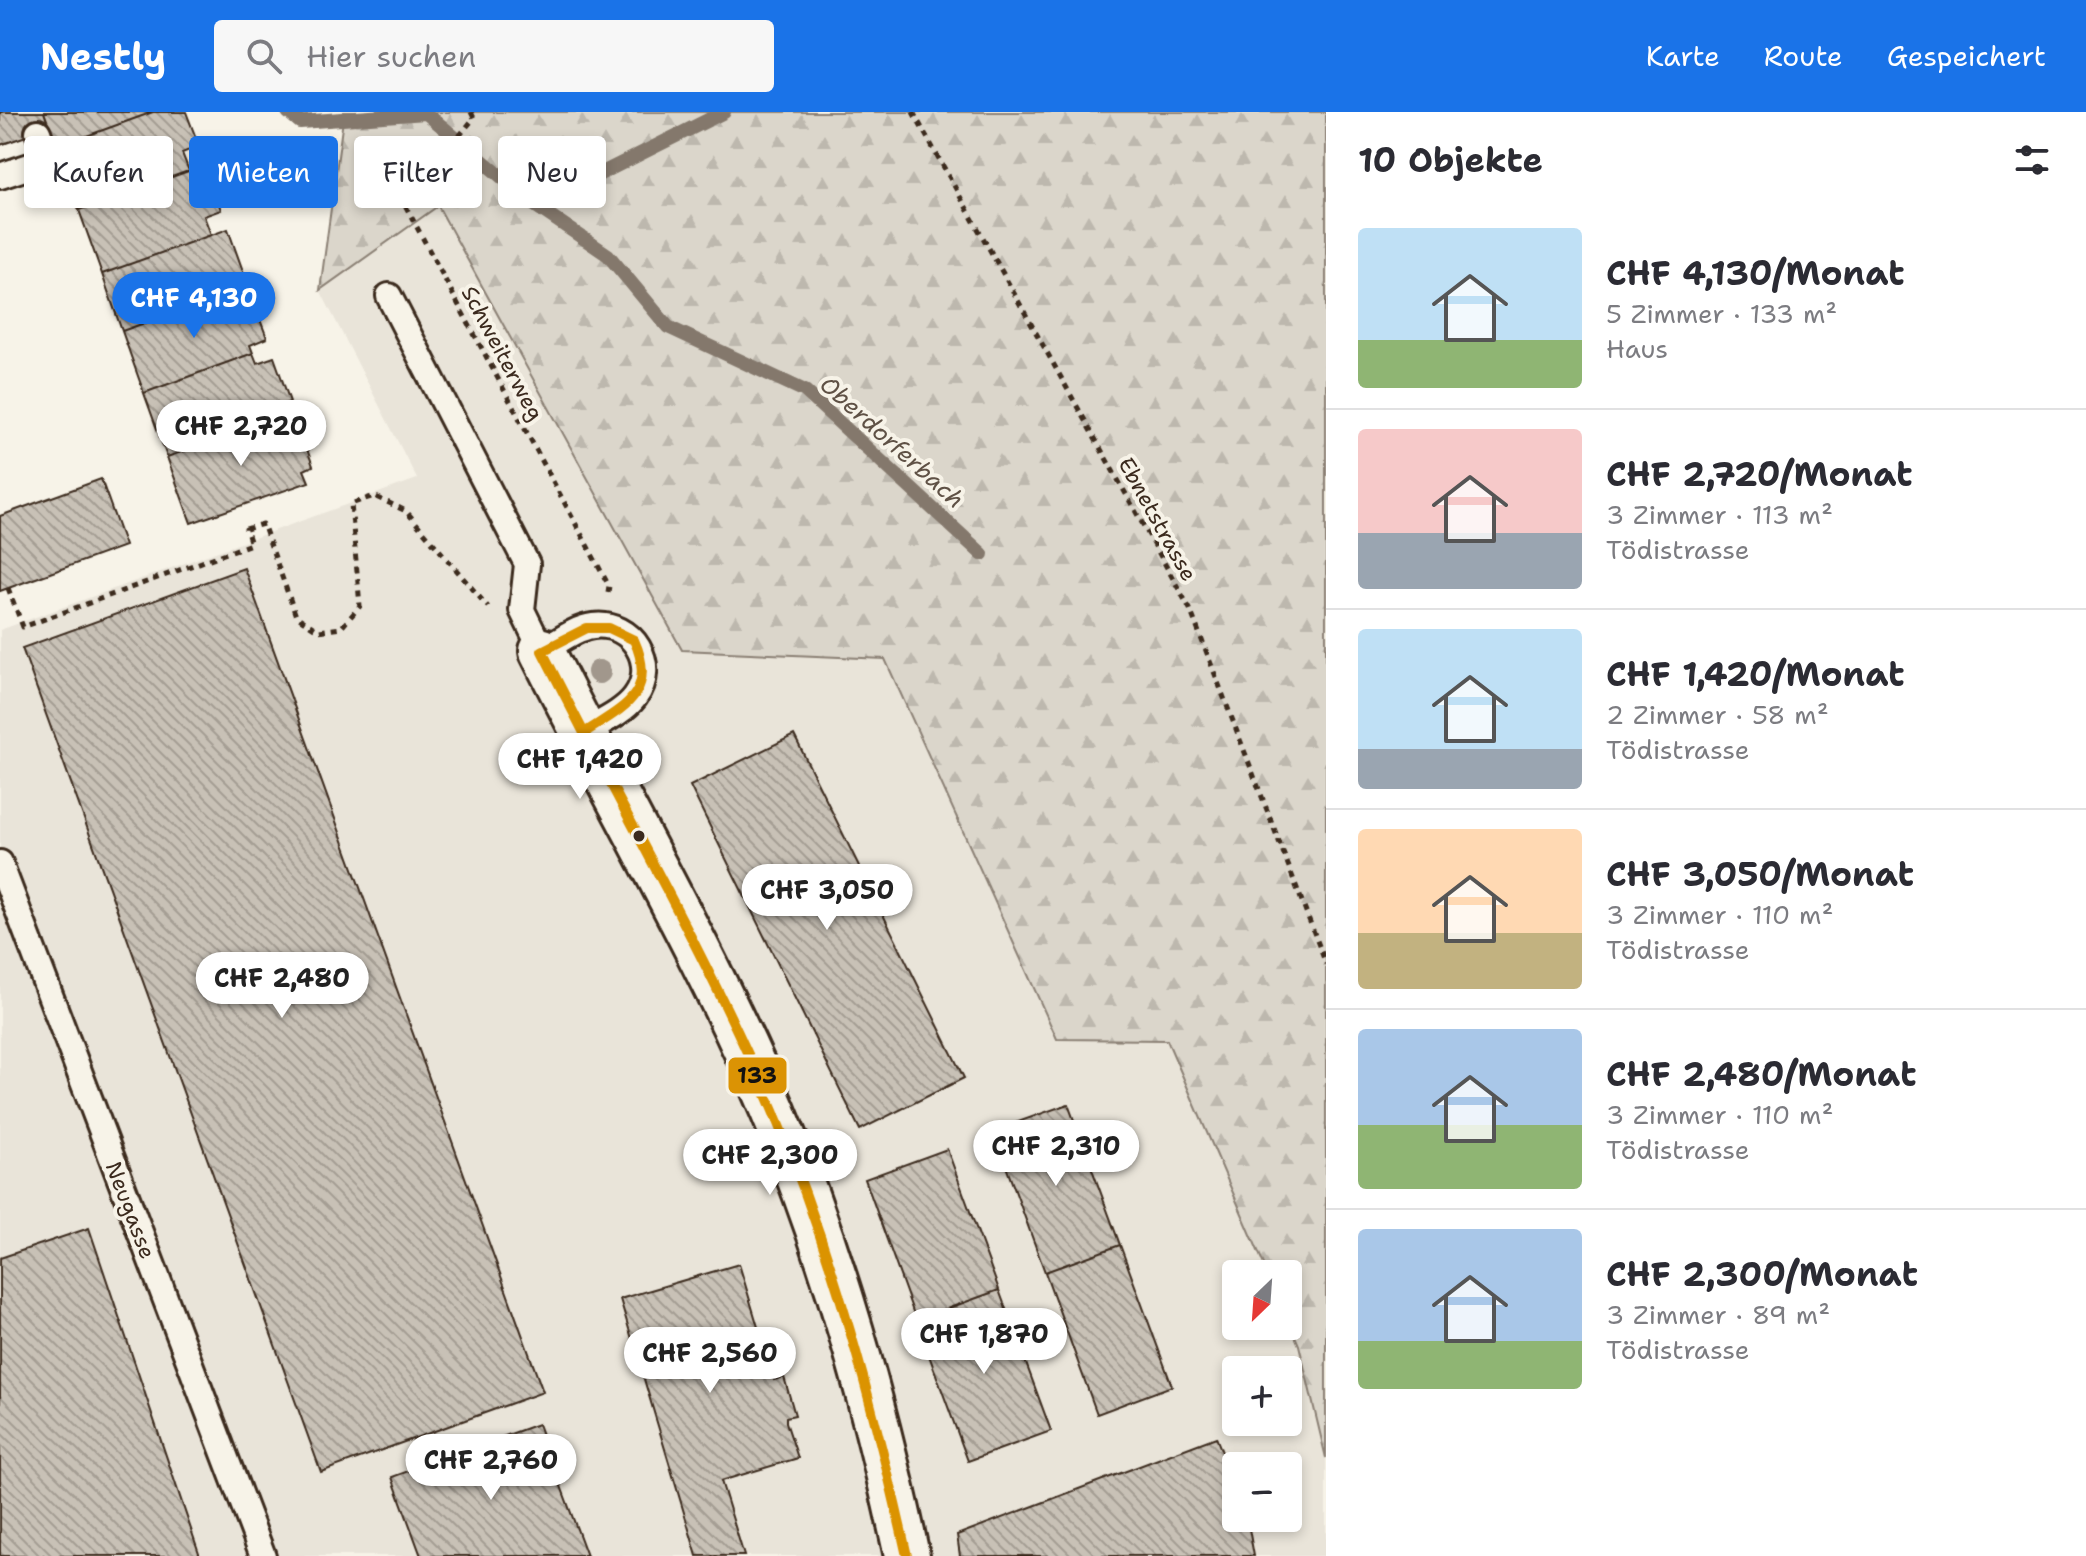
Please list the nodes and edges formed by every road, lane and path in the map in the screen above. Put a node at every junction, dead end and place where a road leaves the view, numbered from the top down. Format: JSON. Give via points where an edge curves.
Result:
{"nodes":[{"id":1,"x":471,"y":112,"type":"edge"},
{"id":2,"x":913,"y":112,"type":"edge"},
{"id":3,"x":38,"y":132,"type":"dead end"},
{"id":4,"x":0,"y":176,"type":"edge"},
{"id":5,"x":389,"y":296,"type":"dead end"},
{"id":6,"x":8,"y":588,"type":"dead end"},
{"id":7,"x":494,"y":614,"type":"dead end"},
{"id":8,"x":604,"y":625,"type":"junction"},
{"id":9,"x":542,"y":651,"type":"junction"},
{"id":10,"x":583,"y":733,"type":"junction"},
{"id":11,"x":0,"y":863,"type":"edge"},
{"id":12,"x":1326,"y":964,"type":"edge"},
{"id":13,"x":263,"y":1556,"type":"edge"},
{"id":14,"x":907,"y":1556,"type":"edge"}],
"edges":[{"from":1,"to":8,"type":"path","name":"Schweiterweg","via":[[474,118],[404,203],[609,586]]},
{"from":2,"to":12,"type":"path","name":"Ebnetstrasse","via":[[1190,609]]},
{"from":3,"to":4,"type":"lane","via":[[48,160]]},
{"from":5,"to":9,"type":"lane","via":[[527,564],[522,610]]},
{"from":6,"to":7,"type":"path","via":[[23,627],[251,544],[246,529],[263,524],[296,616],[319,631],[341,628],[360,606],[351,504],[374,496],[406,511]]},
{"from":8,"to":9,"type":"lane","via":[[588,627]]},
{"from":8,"to":10,"type":"lane","via":[[634,640],[645,670],[642,687],[632,701]]},
{"from":9,"to":10,"type":"street"},
{"from":10,"to":14,"type":"street","via":[[731,1017],[808,1200],[862,1362]]},
{"from":11,"to":13,"type":"lane","name":"Neugasse"}]}
